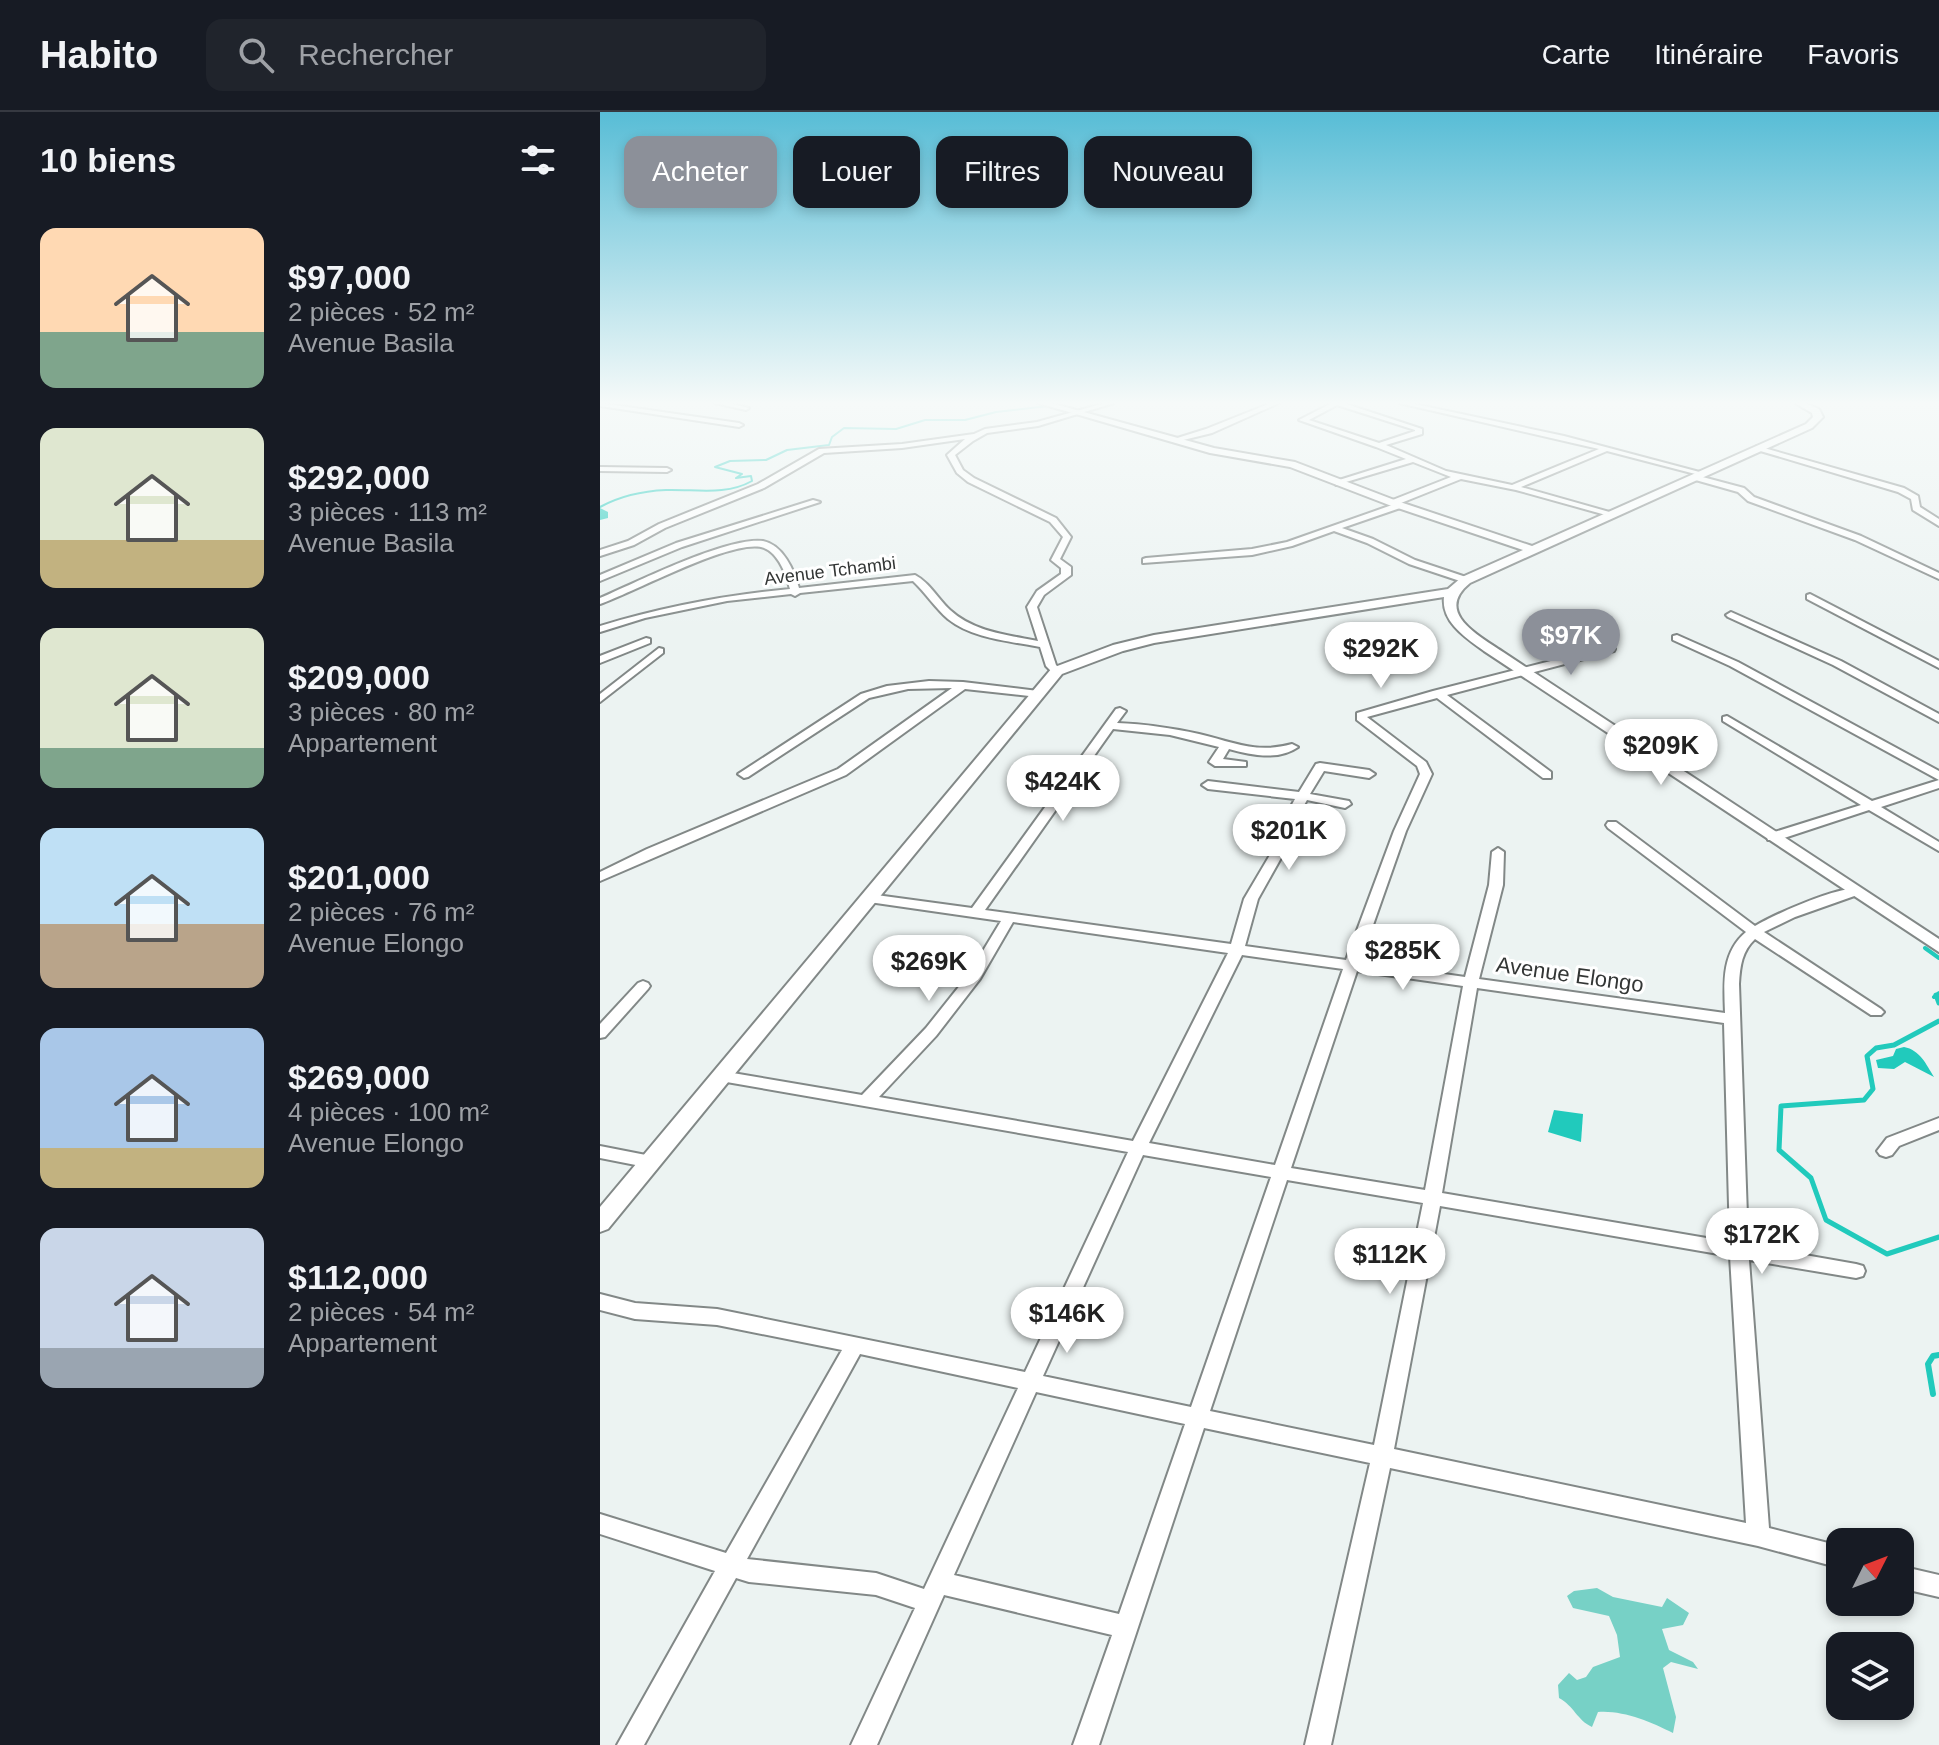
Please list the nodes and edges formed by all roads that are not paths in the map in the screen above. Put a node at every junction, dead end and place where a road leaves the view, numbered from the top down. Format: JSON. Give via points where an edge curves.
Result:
{"nodes":[{"id":1,"x":773,"y":479,"type":"edge"},
{"id":2,"x":971,"y":479,"type":"edge"},
{"id":3,"x":1330,"y":479,"type":"edge"},
{"id":4,"x":1351,"y":479,"type":"edge"},
{"id":5,"x":1453,"y":479,"type":"edge"},
{"id":6,"x":1470,"y":479,"type":"edge"},
{"id":7,"x":1532,"y":479,"type":"edge"},
{"id":8,"x":1690,"y":479,"type":"edge"},
{"id":9,"x":1711,"y":479,"type":"edge"},
{"id":10,"x":1865,"y":479,"type":"edge"},
{"id":11,"x":1339,"y":483,"type":"junction"},
{"id":12,"x":1513,"y":487,"type":"dead end"},
{"id":13,"x":816,"y":502,"type":"dead end"},
{"id":14,"x":1396,"y":504,"type":"junction"},
{"id":15,"x":1610,"y":515,"type":"junction"},
{"id":16,"x":1939,"y":523,"type":"edge"},
{"id":17,"x":1337,"y":529,"type":"junction"},
{"id":18,"x":1533,"y":550,"type":"junction"},
{"id":19,"x":600,"y":553,"type":"edge"},
{"id":20,"x":1146,"y":561,"type":"dead end"},
{"id":21,"x":1939,"y":576,"type":"edge"},
{"id":22,"x":600,"y":578,"type":"edge"},
{"id":23,"x":1466,"y":580,"type":"junction"},
{"id":24,"x":1452,"y":592,"type":"junction"},
{"id":25,"x":795,"y":593,"type":"junction"},
{"id":26,"x":1810,"y":597,"type":"dead end"},
{"id":27,"x":600,"y":601,"type":"edge"},
{"id":28,"x":1731,"y":615,"type":"dead end"},
{"id":29,"x":600,"y":629,"type":"edge"},
{"id":30,"x":1677,"y":638,"type":"dead end"},
{"id":31,"x":646,"y":641,"type":"dead end"},
{"id":32,"x":1044,"y":645,"type":"junction"},
{"id":33,"x":1610,"y":649,"type":"dead end"},
{"id":34,"x":659,"y":651,"type":"dead end"},
{"id":35,"x":600,"y":660,"type":"edge"},
{"id":36,"x":1939,"y":665,"type":"edge"},
{"id":37,"x":1057,"y":671,"type":"junction"},
{"id":38,"x":1522,"y":671,"type":"junction"},
{"id":39,"x":963,"y":685,"type":"junction"},
{"id":40,"x":1437,"y":693,"type":"junction"},
{"id":41,"x":1038,"y":694,"type":"junction"},
{"id":42,"x":600,"y":699,"type":"edge"},
{"id":43,"x":1120,"y":711,"type":"dead end"},
{"id":44,"x":1727,"y":719,"type":"dead end"},
{"id":45,"x":1939,"y":719,"type":"edge"},
{"id":46,"x":1110,"y":726,"type":"junction"},
{"id":47,"x":1225,"y":746,"type":"junction"},
{"id":48,"x":1292,"y":747,"type":"dead end"},
{"id":49,"x":1242,"y":764,"type":"dead end"},
{"id":50,"x":744,"y":774,"type":"dead end"},
{"id":51,"x":1369,"y":774,"type":"dead end"},
{"id":52,"x":1547,"y":775,"type":"dead end"},
{"id":53,"x":1939,"y":776,"type":"edge"},
{"id":54,"x":1939,"y":784,"type":"edge"},
{"id":55,"x":1208,"y":785,"type":"dead end"},
{"id":56,"x":1303,"y":796,"type":"junction"},
{"id":57,"x":1345,"y":804,"type":"dead end"},
{"id":58,"x":1868,"y":806,"type":"junction"},
{"id":59,"x":1612,"y":825,"type":"dead end"},
{"id":60,"x":1773,"y":837,"type":"junction"},
{"id":61,"x":1939,"y":847,"type":"edge"},
{"id":62,"x":1498,"y":852,"type":"dead end"},
{"id":63,"x":600,"y":877,"type":"edge"},
{"id":64,"x":1855,"y":891,"type":"junction"},
{"id":65,"x":869,"y":898,"type":"junction"},
{"id":66,"x":976,"y":913,"type":"junction"},
{"id":67,"x":1009,"y":918,"type":"junction"},
{"id":68,"x":1753,"y":931,"type":"junction"},
{"id":69,"x":1939,"y":947,"type":"edge"},
{"id":70,"x":1237,"y":950,"type":"junction"},
{"id":71,"x":1351,"y":966,"type":"junction"},
{"id":72,"x":1471,"y":982,"type":"junction"},
{"id":73,"x":643,"y":986,"type":"dead end"},
{"id":74,"x":1876,"y":1012,"type":"dead end"},
{"id":75,"x":1732,"y":1019,"type":"junction"},
{"id":76,"x":600,"y":1033,"type":"edge"},
{"id":77,"x":721,"y":1076,"type":"junction"},
{"id":78,"x":866,"y":1101,"type":"junction"},
{"id":79,"x":1939,"y":1124,"type":"edge"},
{"id":80,"x":1138,"y":1148,"type":"junction"},
{"id":81,"x":1886,"y":1151,"type":"dead end"},
{"id":82,"x":600,"y":1152,"type":"edge"},
{"id":83,"x":651,"y":1162,"type":"junction"},
{"id":84,"x":1282,"y":1172,"type":"junction"},
{"id":85,"x":1431,"y":1198,"type":"junction"},
{"id":86,"x":600,"y":1223,"type":"edge"},
{"id":87,"x":1739,"y":1251,"type":"junction"},
{"id":88,"x":1856,"y":1271,"type":"dead end"},
{"id":89,"x":600,"y":1302,"type":"edge"},
{"id":90,"x":855,"y":1345,"type":"junction"},
{"id":91,"x":1030,"y":1383,"type":"junction"},
{"id":92,"x":1199,"y":1417,"type":"junction"},
{"id":93,"x":1382,"y":1456,"type":"junction"},
{"id":94,"x":600,"y":1524,"type":"edge"},
{"id":95,"x":1758,"y":1536,"type":"junction"},
{"id":96,"x":1826,"y":1553,"type":"edge"},
{"id":97,"x":731,"y":1565,"type":"junction"},
{"id":98,"x":1914,"y":1580,"type":"edge"},
{"id":99,"x":1939,"y":1586,"type":"edge"},
{"id":100,"x":934,"y":1593,"type":"junction"},
{"id":101,"x":1126,"y":1627,"type":"junction"},
{"id":102,"x":630,"y":1745,"type":"edge"},
{"id":103,"x":864,"y":1745,"type":"edge"},
{"id":104,"x":1086,"y":1745,"type":"edge"},
{"id":105,"x":1318,"y":1745,"type":"edge"}],
"edges":[{"from":1,"to":19,"type":"street"},
{"from":2,"to":32,"type":"street","via":[[1053,520],[1067,537],[1055,560],[1066,567],[1066,575],[1040,593],[1032,606]]},
{"from":3,"to":11,"type":"street"},
{"from":4,"to":11,"type":"street"},
{"from":5,"to":14,"type":"street"},
{"from":6,"to":15,"type":"street"},
{"from":7,"to":12,"type":"street"},
{"from":8,"to":15,"type":"street"},
{"from":9,"to":21,"type":"street"},
{"from":10,"to":16,"type":"street","via":[[1915,498],[1916,508]]},
{"from":11,"to":14,"type":"street"},
{"from":13,"to":22,"type":"street","via":[[690,540]]},
{"from":14,"to":17,"type":"street"},
{"from":14,"to":18,"type":"street"},
{"from":15,"to":18,"type":"street"},
{"from":17,"to":20,"type":"street","via":[[1252,552]]},
{"from":17,"to":23,"type":"street"},
{"from":18,"to":23,"type":"street"},
{"from":23,"to":24,"type":"street"},
{"from":24,"to":37,"type":"street","via":[[1154,639]]},
{"from":24,"to":38,"type":"street","via":[[1448,606],[1458,624]]},
{"from":25,"to":27,"type":"street","via":[[780,557],[756,544],[712,555]]},
{"from":25,"to":29,"type":"street","name":"Avenue Tchambi","via":[[727,598]]},
{"from":25,"to":32,"type":"street","name":"Avenue Tchambi","via":[[915,578],[960,623]]},
{"from":26,"to":36,"type":"street"},
{"from":28,"to":45,"type":"street","via":[[1830,660]]},
{"from":30,"to":53,"type":"street"},
{"from":31,"to":35,"type":"street"},
{"from":32,"to":37,"type":"street"},
{"from":33,"to":38,"type":"street"},
{"from":34,"to":42,"type":"street"},
{"from":37,"to":41,"type":"street"},
{"from":38,"to":40,"type":"street"},
{"from":38,"to":60,"type":"street"},
{"from":39,"to":41,"type":"street"},
{"from":39,"to":50,"type":"street","via":[[916,682],[865,696]]},
{"from":39,"to":63,"type":"street","via":[[842,772]]},
{"from":40,"to":52,"type":"street"},
{"from":40,"to":71,"type":"street","via":[[1361,715],[1422,764],[1426,774]]},
{"from":41,"to":65,"type":"street"},
{"from":43,"to":46,"type":"street"},
{"from":44,"to":58,"type":"street"},
{"from":46,"to":47,"type":"street"},
{"from":46,"to":66,"type":"street"},
{"from":47,"to":48,"type":"street","via":[[1262,751]]},
{"from":47,"to":49,"type":"street","via":[[1215,762]]},
{"from":51,"to":56,"type":"street","via":[[1320,767]]},
{"from":54,"to":58,"type":"street"},
{"from":55,"to":56,"type":"street"},
{"from":56,"to":57,"type":"street"},
{"from":56,"to":70,"type":"street","via":[[1289,821],[1289,833],[1251,899]]},
{"from":58,"to":60,"type":"street"},
{"from":58,"to":61,"type":"street"},
{"from":59,"to":68,"type":"street"},
{"from":60,"to":64,"type":"street"},
{"from":62,"to":72,"type":"street","via":[[1496,885]]},
{"from":64,"to":68,"type":"street"},
{"from":64,"to":69,"type":"street"},
{"from":65,"to":66,"type":"street","name":"Avenue Elongo"},
{"from":65,"to":77,"type":"street"},
{"from":66,"to":67,"type":"street","name":"Avenue Elongo"},
{"from":67,"to":70,"type":"street","name":"Avenue Elongo"},
{"from":67,"to":78,"type":"street","via":[[975,976]]},
{"from":68,"to":74,"type":"street"},
{"from":68,"to":75,"type":"street","via":[[1734,963]]},
{"from":70,"to":71,"type":"street","name":"Avenue Elongo"},
{"from":70,"to":80,"type":"street"},
{"from":71,"to":72,"type":"street","name":"Avenue Elongo"},
{"from":71,"to":84,"type":"street"},
{"from":72,"to":75,"type":"street","name":"Avenue Elongo"},
{"from":72,"to":85,"type":"street"},
{"from":73,"to":76,"type":"street"},
{"from":75,"to":87,"type":"street"},
{"from":77,"to":78,"type":"street"},
{"from":77,"to":83,"type":"street"},
{"from":78,"to":80,"type":"street"},
{"from":79,"to":81,"type":"street","via":[[1893,1142]]},
{"from":80,"to":84,"type":"street"},
{"from":80,"to":91,"type":"street"},
{"from":82,"to":83,"type":"street"},
{"from":83,"to":86,"type":"street"},
{"from":84,"to":85,"type":"street"},
{"from":84,"to":92,"type":"street"},
{"from":85,"to":87,"type":"street"},
{"from":85,"to":93,"type":"street"},
{"from":87,"to":88,"type":"street"},
{"from":87,"to":95,"type":"street"},
{"from":89,"to":90,"type":"street","via":[[635,1311],[717,1317]]},
{"from":90,"to":91,"type":"street"},
{"from":90,"to":97,"type":"street"},
{"from":91,"to":92,"type":"street"},
{"from":91,"to":100,"type":"street"},
{"from":92,"to":93,"type":"street"},
{"from":92,"to":101,"type":"street"},
{"from":93,"to":95,"type":"street"},
{"from":93,"to":105,"type":"street"},
{"from":94,"to":97,"type":"street"},
{"from":95,"to":96,"type":"street"},
{"from":97,"to":100,"type":"street"},
{"from":97,"to":102,"type":"street"},
{"from":98,"to":99,"type":"street"},
{"from":100,"to":101,"type":"street"},
{"from":100,"to":103,"type":"street"},
{"from":101,"to":104,"type":"street"}]}
